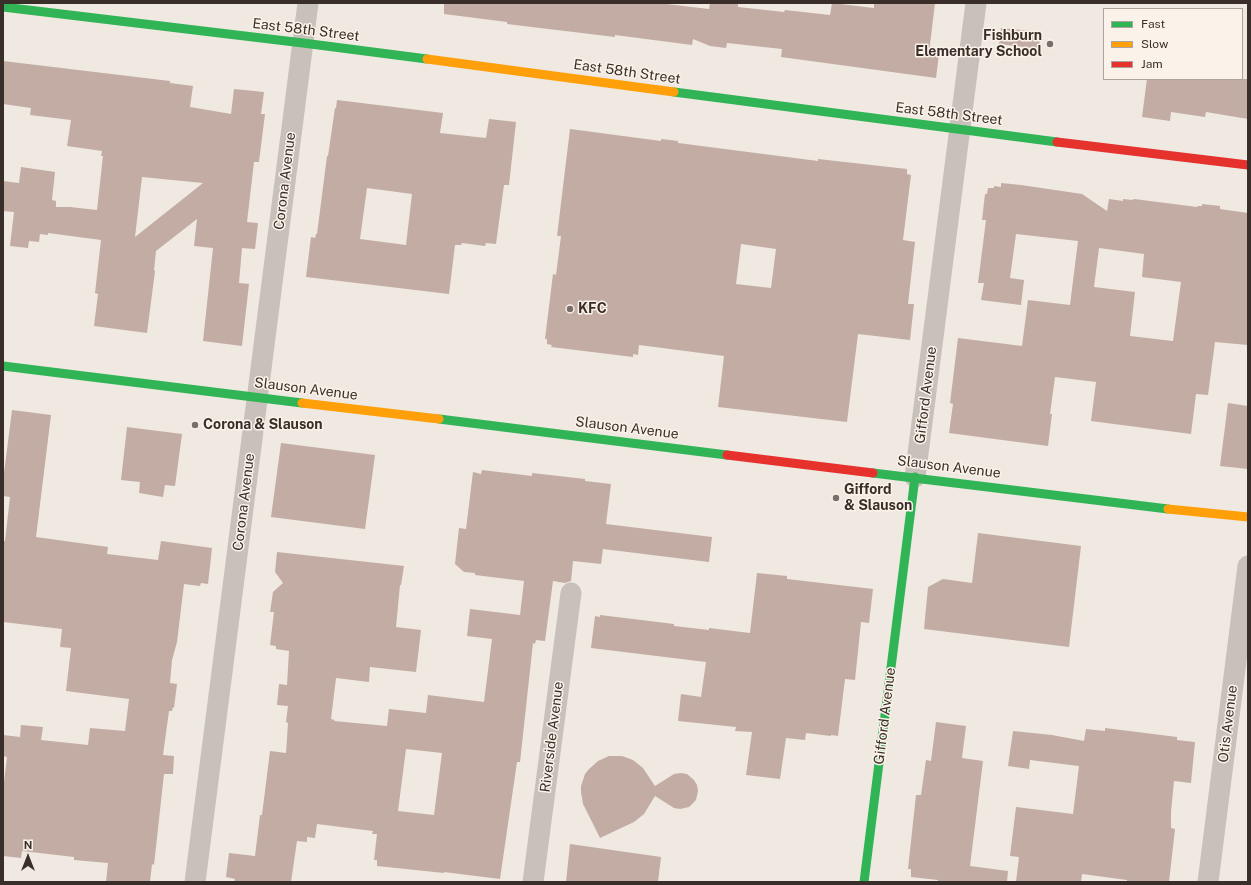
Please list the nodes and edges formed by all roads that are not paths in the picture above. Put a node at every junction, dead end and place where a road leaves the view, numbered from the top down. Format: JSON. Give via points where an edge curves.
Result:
{"nodes":[{"id":1,"x":308,"y":3,"type":"edge"},
{"id":2,"x":976,"y":3,"type":"edge"},
{"id":3,"x":3,"y":7,"type":"edge"},
{"id":4,"x":303,"y":43,"type":"junction"},
{"id":5,"x":960,"y":130,"type":"junction"},
{"id":6,"x":1248,"y":165,"type":"edge"},
{"id":7,"x":3,"y":366,"type":"edge"},
{"id":8,"x":258,"y":397,"type":"junction"},
{"id":9,"x":915,"y":477,"type":"junction"},
{"id":10,"x":1248,"y":517,"type":"edge"},
{"id":11,"x":1248,"y":566,"type":"edge"},
{"id":12,"x":571,"y":593,"type":"dead end"},
{"id":13,"x":195,"y":882,"type":"edge"},
{"id":14,"x":533,"y":882,"type":"edge"},
{"id":15,"x":864,"y":882,"type":"edge"},
{"id":16,"x":1208,"y":882,"type":"edge"}],
"edges":[{"from":1,"to":4,"type":"street","name":"Corona Avenue"},
{"from":2,"to":5,"type":"street","name":"Gifford Avenue"},
{"from":3,"to":4,"type":"street","name":"East 58th Street"},
{"from":4,"to":5,"type":"street","name":"East 58th Street"},
{"from":4,"to":8,"type":"street","name":"Corona Avenue"},
{"from":5,"to":6,"type":"street","name":"East 58th Street"},
{"from":5,"to":9,"type":"street","name":"Gifford Avenue"},
{"from":7,"to":8,"type":"street","name":"Slauson Avenue"},
{"from":8,"to":9,"type":"street","name":"Slauson Avenue"},
{"from":8,"to":13,"type":"street","name":"Corona Avenue"},
{"from":9,"to":10,"type":"street","name":"Slauson Avenue"},
{"from":9,"to":15,"type":"street","name":"Gifford Avenue"},
{"from":11,"to":16,"type":"street","name":"Otis Avenue"},
{"from":12,"to":14,"type":"street","name":"Riverside Avenue"}]}
